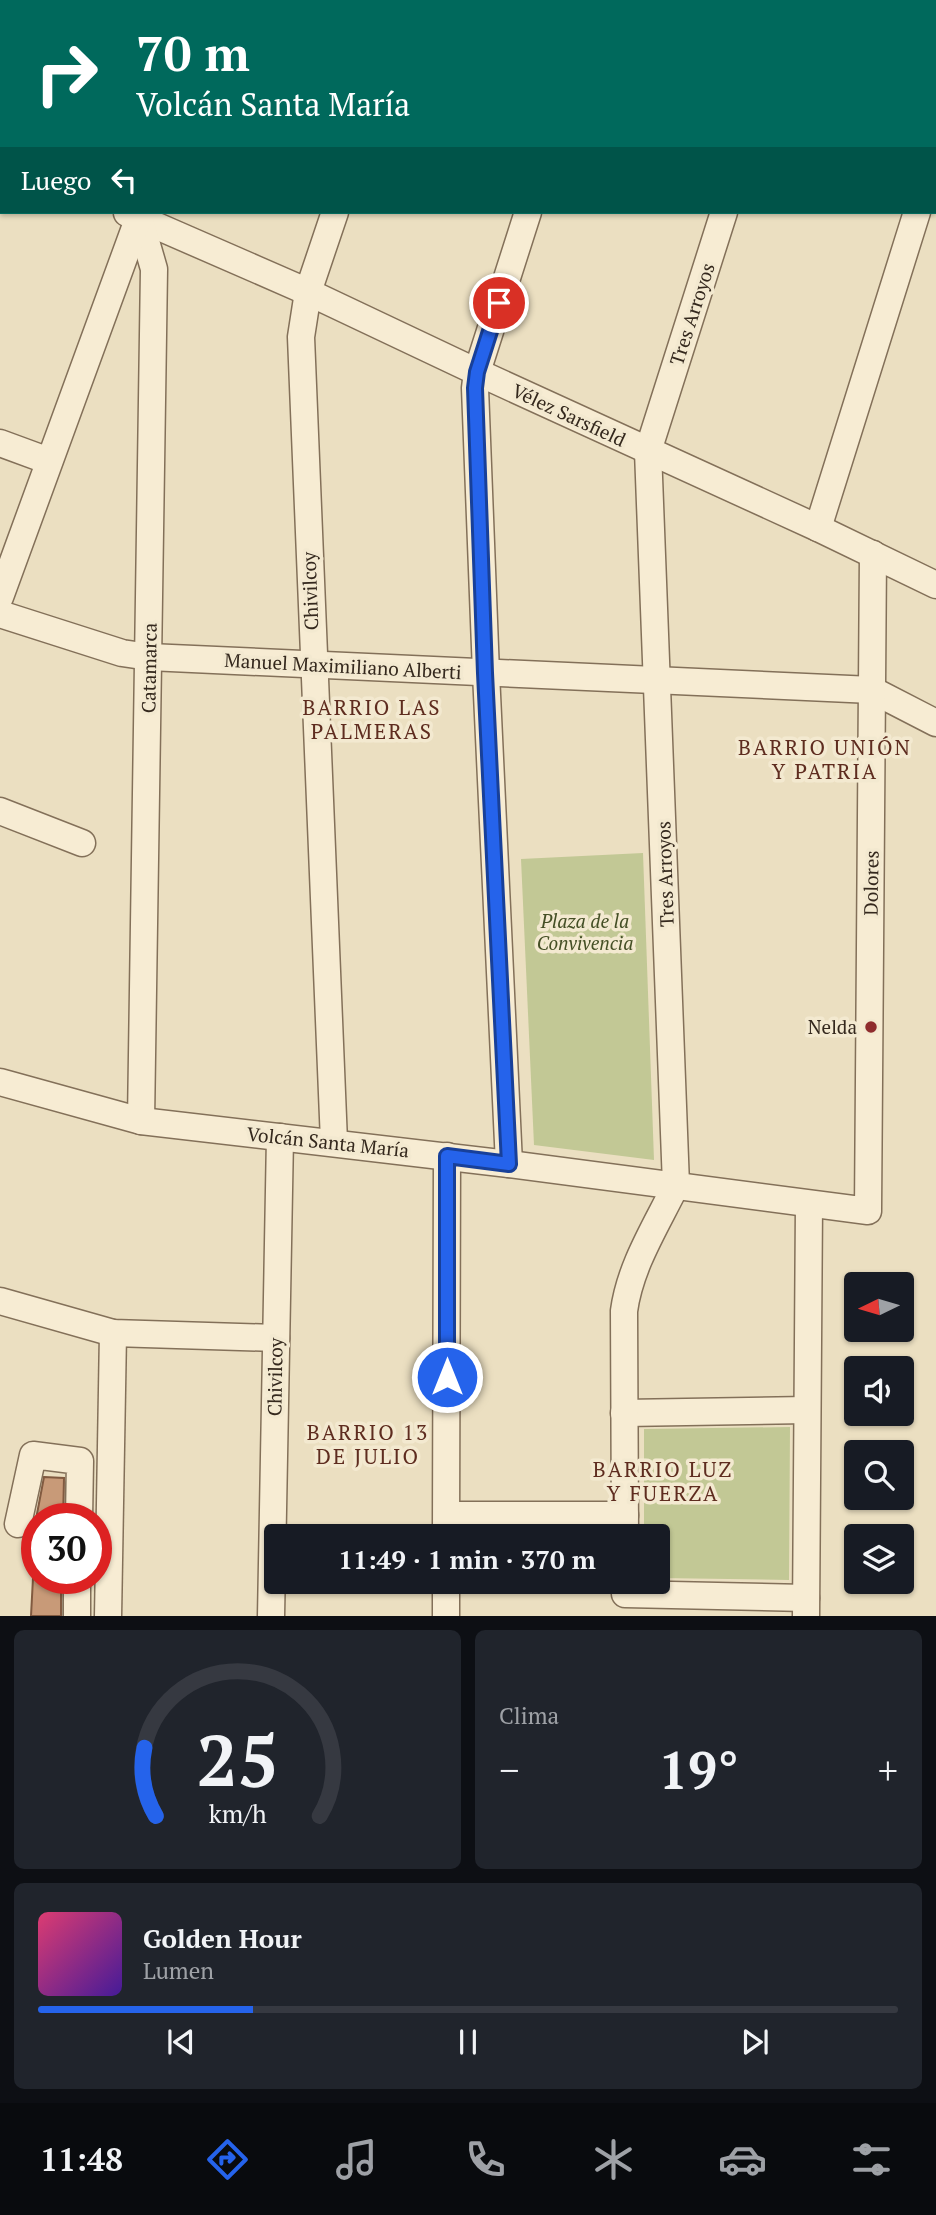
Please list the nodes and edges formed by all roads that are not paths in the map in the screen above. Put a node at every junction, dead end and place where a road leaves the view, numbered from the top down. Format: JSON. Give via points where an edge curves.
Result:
{"nodes":[{"id":1,"x":134,"y":214,"type":"edge"},
{"id":2,"x":334,"y":214,"type":"edge"},
{"id":3,"x":527,"y":214,"type":"edge"},
{"id":4,"x":723,"y":214,"type":"edge"},
{"id":5,"x":916,"y":214,"type":"edge"},
{"id":6,"x":308,"y":292,"type":"junction"},
{"id":7,"x":477,"y":372,"type":"junction"},
{"id":8,"x":0,"y":443,"type":"edge"},
{"id":9,"x":648,"y":451,"type":"junction"},
{"id":10,"x":50,"y":461,"type":"junction"},
{"id":11,"x":818,"y":527,"type":"junction"},
{"id":12,"x":873,"y":554,"type":"junction"},
{"id":13,"x":936,"y":585,"type":"edge"},
{"id":14,"x":0,"y":597,"type":"edge"},
{"id":15,"x":0,"y":614,"type":"edge"},
{"id":16,"x":149,"y":657,"type":"junction"},
{"id":17,"x":313,"y":665,"type":"junction"},
{"id":18,"x":485,"y":673,"type":"junction"},
{"id":19,"x":658,"y":681,"type":"junction"},
{"id":20,"x":872,"y":690,"type":"junction"},
{"id":21,"x":936,"y":723,"type":"edge"},
{"id":22,"x":0,"y":811,"type":"edge"},
{"id":23,"x":82,"y":843,"type":"dead end"},
{"id":24,"x":0,"y":1082,"type":"edge"},
{"id":25,"x":141,"y":1121,"type":"junction"},
{"id":26,"x":279,"y":1137,"type":"junction"},
{"id":27,"x":334,"y":1142,"type":"junction"},
{"id":28,"x":447,"y":1156,"type":"junction"},
{"id":29,"x":509,"y":1164,"type":"junction"},
{"id":30,"x":676,"y":1185,"type":"junction"},
{"id":31,"x":809,"y":1204,"type":"junction"},
{"id":32,"x":868,"y":1211,"type":"joint"},
{"id":33,"x":0,"y":1301,"type":"edge"},
{"id":34,"x":113,"y":1333,"type":"junction"},
{"id":35,"x":276,"y":1338,"type":"junction"},
{"id":36,"x":807,"y":1410,"type":"junction"},
{"id":37,"x":624,"y":1413,"type":"junction"},
{"id":38,"x":23,"y":1503,"type":"edge"},
{"id":39,"x":79,"y":1503,"type":"edge"},
{"id":40,"x":21,"y":1510,"type":"edge"},
{"id":41,"x":18,"y":1524,"type":"dead end"},
{"id":42,"x":447,"y":1524,"type":"edge"},
{"id":43,"x":625,"y":1524,"type":"edge"},
{"id":44,"x":78,"y":1594,"type":"edge"},
{"id":45,"x":446,"y":1594,"type":"edge"},
{"id":46,"x":625,"y":1597,"type":"edge"},
{"id":47,"x":806,"y":1607,"type":"edge"},
{"id":48,"x":77,"y":1616,"type":"edge"},
{"id":49,"x":108,"y":1616,"type":"edge"},
{"id":50,"x":271,"y":1616,"type":"edge"},
{"id":51,"x":446,"y":1616,"type":"edge"}],
"edges":[{"from":1,"to":6,"type":"street","name":"Vélez Sarsfield"},
{"from":1,"to":10,"type":"street"},
{"from":1,"to":16,"type":"street","name":"Catamarca","via":[[155,269]]},
{"from":2,"to":6,"type":"street","name":"Chivilcoy"},
{"from":3,"to":7,"type":"street"},
{"from":4,"to":9,"type":"street","name":"Tres Arroyos"},
{"from":5,"to":11,"type":"street"},
{"from":6,"to":7,"type":"street","name":"Vélez Sarsfield"},
{"from":6,"to":17,"type":"street","name":"Chivilcoy","via":[[301,337]]},
{"from":7,"to":9,"type":"street","name":"Vélez Sarsfield"},
{"from":7,"to":18,"type":"street"},
{"from":8,"to":10,"type":"street"},
{"from":9,"to":11,"type":"street","name":"Vélez Sarsfield"},
{"from":9,"to":19,"type":"street","name":"Tres Arroyos"},
{"from":10,"to":14,"type":"street"},
{"from":11,"to":12,"type":"street","name":"Vélez Sarsfield"},
{"from":12,"to":13,"type":"street","name":"Vélez Sarsfield"},
{"from":12,"to":20,"type":"street","name":"Dolores"},
{"from":15,"to":16,"type":"street","name":"Manuel Maximiliano Alberti","via":[[121,653]]},
{"from":16,"to":17,"type":"street","name":"Manuel Maximiliano Alberti"},
{"from":16,"to":25,"type":"street","name":"Catamarca"},
{"from":17,"to":18,"type":"street","name":"Manuel Maximiliano Alberti"},
{"from":17,"to":27,"type":"street","name":"Chivilcoy"},
{"from":18,"to":19,"type":"street","name":"Manuel Maximiliano Alberti"},
{"from":18,"to":29,"type":"street"},
{"from":19,"to":20,"type":"street","name":"Manuel Maximiliano Alberti"},
{"from":19,"to":30,"type":"street","name":"Tres Arroyos"},
{"from":20,"to":21,"type":"street","name":"Manuel Maximiliano Alberti"},
{"from":20,"to":32,"type":"street","name":"Dolores"},
{"from":22,"to":23,"type":"street"},
{"from":24,"to":25,"type":"street","name":"Volcán Santa María"},
{"from":25,"to":26,"type":"street","name":"Volcán Santa María"},
{"from":26,"to":27,"type":"street","name":"Volcán Santa María"},
{"from":26,"to":35,"type":"street","name":"Chivilcoy"},
{"from":27,"to":28,"type":"street","name":"Volcán Santa María"},
{"from":28,"to":29,"type":"street","name":"Volcán Santa María"},
{"from":28,"to":42,"type":"street"},
{"from":29,"to":30,"type":"street","name":"Volcán Santa María"},
{"from":30,"to":31,"type":"street","name":"Volcán Santa María"},
{"from":30,"to":37,"type":"street","name":"Tres Arroyos","via":[[626,1293]]},
{"from":31,"to":32,"type":"street","name":"Volcán Santa María"},
{"from":31,"to":36,"type":"street"},
{"from":33,"to":34,"type":"street"},
{"from":34,"to":35,"type":"street"},
{"from":34,"to":49,"type":"street"},
{"from":35,"to":50,"type":"street","name":"Chivilcoy"},
{"from":36,"to":37,"type":"street"},
{"from":36,"to":47,"type":"street"},
{"from":37,"to":43,"type":"street","name":"Tres Arroyos"},
{"from":38,"to":39,"type":"street","via":[[33,1455],[80,1461]]},
{"from":40,"to":41,"type":"street"},
{"from":44,"to":48,"type":"street"},
{"from":45,"to":51,"type":"street"},
{"from":46,"to":47,"type":"street"}]}
